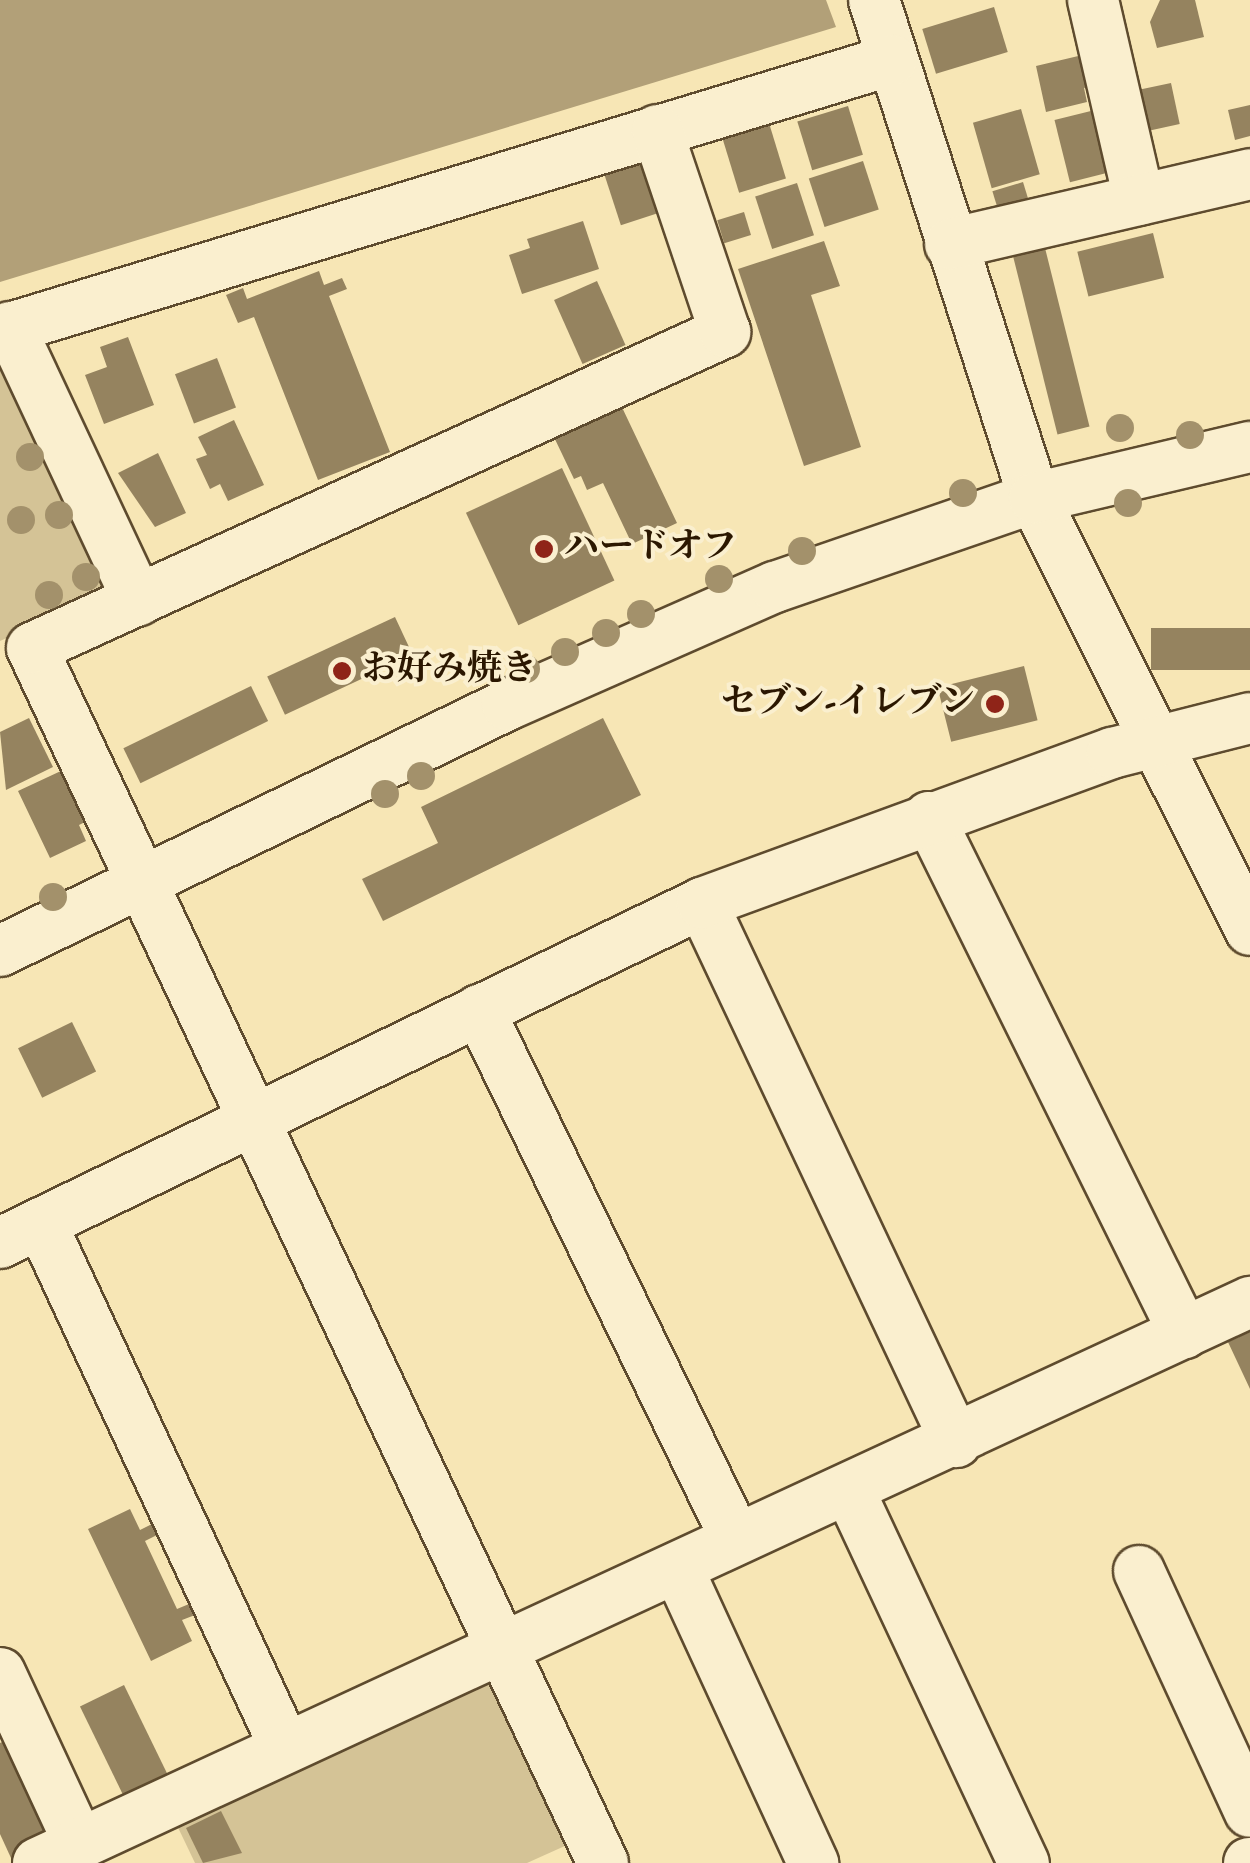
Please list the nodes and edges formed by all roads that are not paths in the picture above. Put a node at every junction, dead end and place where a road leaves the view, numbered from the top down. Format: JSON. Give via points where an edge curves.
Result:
{"nodes":[{"id":1,"x":874,"y":0,"type":"edge"},
{"id":2,"x":1093,"y":0,"type":"edge"},
{"id":3,"x":892,"y":60,"type":"junction"},
{"id":4,"x":657,"y":130,"type":"junction"},
{"id":5,"x":1250,"y":174,"type":"edge"},
{"id":6,"x":1139,"y":200,"type":"junction"},
{"id":7,"x":950,"y":244,"type":"junction"},
{"id":8,"x":5,"y":329,"type":"edge"},
{"id":9,"x":1250,"y":447,"type":"edge"},
{"id":10,"x":1034,"y":498,"type":"junction"},
{"id":11,"x":138,"y":600,"type":"junction"},
{"id":12,"x":16,"y":655,"type":"edge"},
{"id":13,"x":1250,"y":718,"type":"edge"},
{"id":14,"x":1156,"y":740,"type":"junction"},
{"id":15,"x":929,"y":817,"type":"junction"},
{"id":16,"x":139,"y":882,"type":"junction"},
{"id":17,"x":702,"y":903,"type":"junction"},
{"id":18,"x":1250,"y":930,"type":"edge"},
{"id":19,"x":0,"y":950,"type":"edge"},
{"id":20,"x":479,"y":1010,"type":"junction"},
{"id":21,"x":253,"y":1122,"type":"junction"},
{"id":22,"x":20,"y":1233,"type":"edge"},
{"id":23,"x":1250,"y":1302,"type":"edge"},
{"id":24,"x":1184,"y":1333,"type":"junction"},
{"id":25,"x":956,"y":1442,"type":"junction"},
{"id":26,"x":850,"y":1492,"type":"junction"},
{"id":27,"x":736,"y":1539,"type":"junction"},
{"id":28,"x":678,"y":1569,"type":"junction"},
{"id":29,"x":1139,"y":1571,"type":"dead end"},
{"id":30,"x":500,"y":1648,"type":"junction"},
{"id":31,"x":0,"y":1673,"type":"edge"},
{"id":32,"x":284,"y":1745,"type":"junction"},
{"id":33,"x":1250,"y":1812,"type":"edge"},
{"id":34,"x":59,"y":1853,"type":"edge"},
{"id":35,"x":586,"y":1857,"type":"edge"},
{"id":36,"x":813,"y":1863,"type":"edge"},
{"id":37,"x":1024,"y":1863,"type":"edge"}],
"edges":[{"from":1,"to":3,"type":"street"},
{"from":2,"to":6,"type":"street"},
{"from":3,"to":4,"type":"street"},
{"from":3,"to":7,"type":"street"},
{"from":4,"to":8,"type":"street"},
{"from":4,"to":11,"type":"street","via":[[724,332]]},
{"from":5,"to":6,"type":"street"},
{"from":6,"to":7,"type":"street"},
{"from":7,"to":10,"type":"street"},
{"from":8,"to":11,"type":"street"},
{"from":9,"to":10,"type":"street"},
{"from":10,"to":14,"type":"street"},
{"from":10,"to":16,"type":"street","via":[[680,626]]},
{"from":11,"to":12,"type":"street"},
{"from":12,"to":16,"type":"street"},
{"from":13,"to":14,"type":"street"},
{"from":14,"to":15,"type":"street"},
{"from":14,"to":18,"type":"street"},
{"from":15,"to":17,"type":"street"},
{"from":15,"to":24,"type":"street"},
{"from":16,"to":19,"type":"street"},
{"from":16,"to":21,"type":"street"},
{"from":17,"to":20,"type":"street"},
{"from":17,"to":25,"type":"street"},
{"from":20,"to":21,"type":"street"},
{"from":20,"to":27,"type":"street"},
{"from":21,"to":22,"type":"street"},
{"from":21,"to":30,"type":"street"},
{"from":22,"to":32,"type":"street"},
{"from":23,"to":24,"type":"street"},
{"from":24,"to":25,"type":"street"},
{"from":25,"to":26,"type":"street"},
{"from":26,"to":27,"type":"street"},
{"from":26,"to":37,"type":"street"},
{"from":27,"to":28,"type":"street"},
{"from":28,"to":30,"type":"street"},
{"from":28,"to":36,"type":"street"},
{"from":29,"to":33,"type":"street"},
{"from":30,"to":32,"type":"street"},
{"from":30,"to":35,"type":"street"},
{"from":31,"to":34,"type":"street"},
{"from":32,"to":34,"type":"street"}]}
